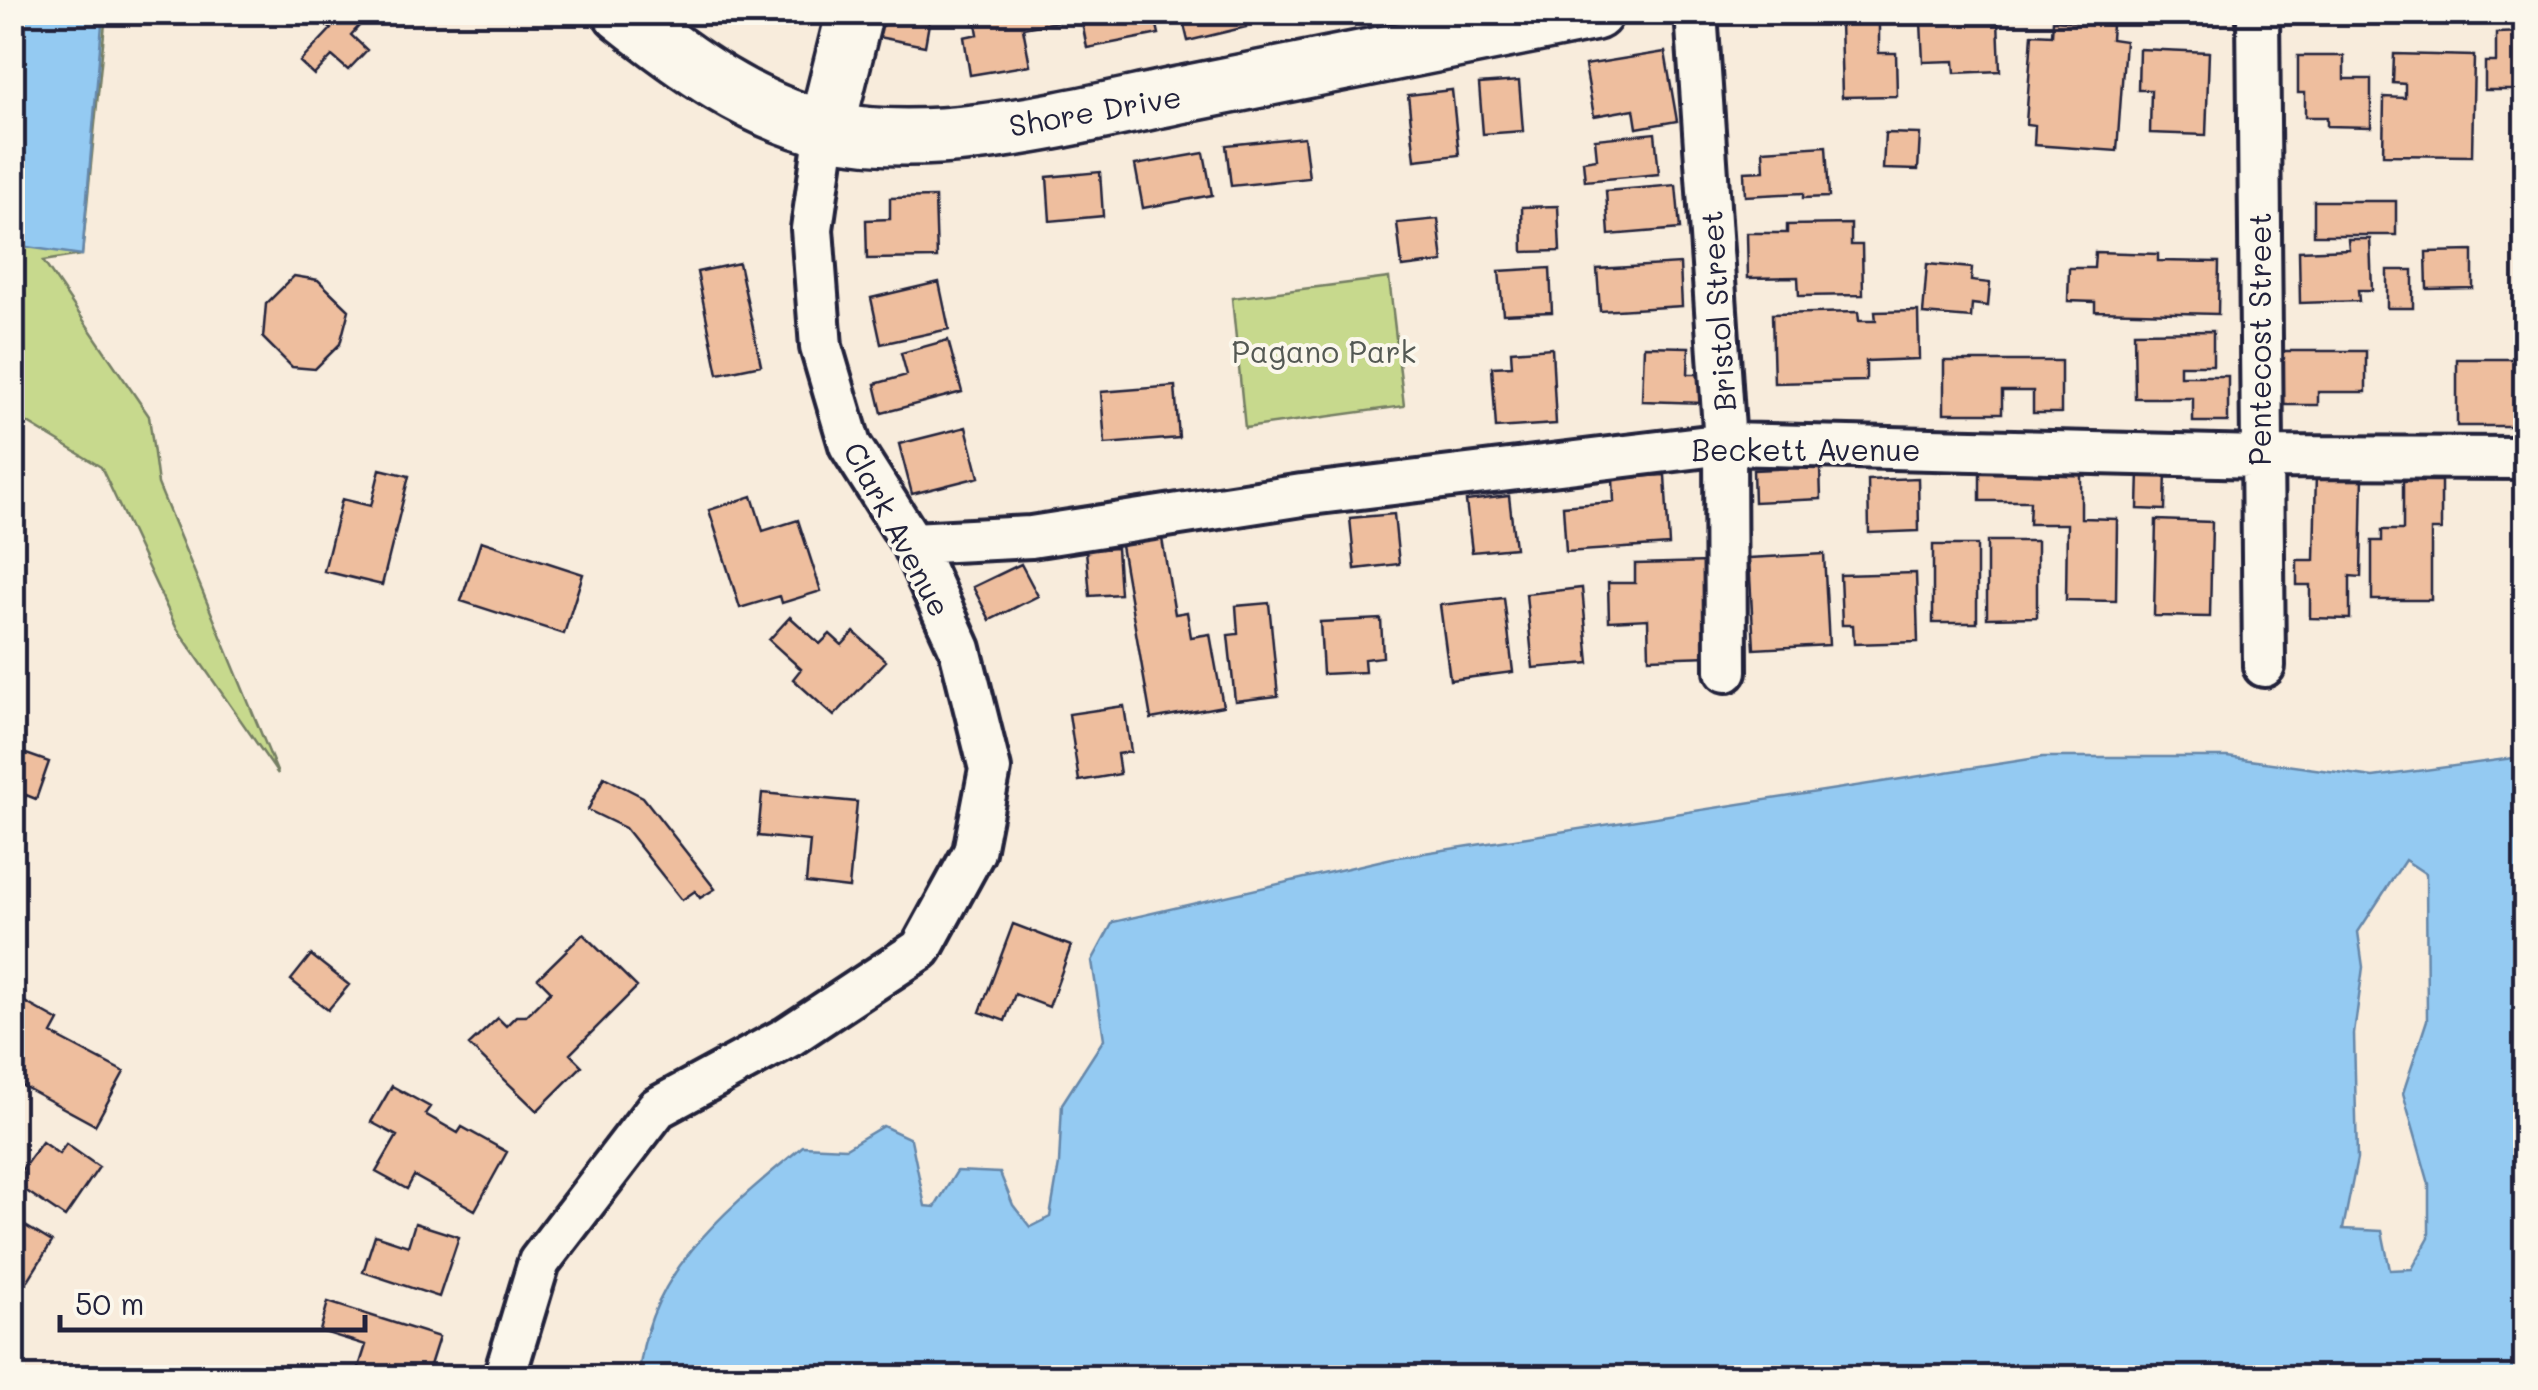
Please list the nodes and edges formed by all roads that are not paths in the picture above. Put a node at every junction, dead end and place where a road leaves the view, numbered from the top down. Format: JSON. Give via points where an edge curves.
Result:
{"nodes":[{"id":1,"x":621,"y":12,"type":"edge"},
{"id":2,"x":855,"y":12,"type":"edge"},
{"id":3,"x":1595,"y":12,"type":"edge"},
{"id":4,"x":1696,"y":12,"type":"edge"},
{"id":5,"x":2258,"y":12,"type":"edge"},
{"id":6,"x":826,"y":129,"type":"junction"},
{"id":7,"x":1725,"y":444,"type":"junction"},
{"id":8,"x":2260,"y":457,"type":"junction"},
{"id":9,"x":2526,"y":458,"type":"edge"},
{"id":10,"x":912,"y":544,"type":"junction"},
{"id":11,"x":2264,"y":666,"type":"dead end"},
{"id":12,"x":1726,"y":671,"type":"dead end"},
{"id":13,"x":504,"y":1378,"type":"edge"}],
"edges":[{"from":1,"to":6,"type":"main road","name":"Shore Drive","via":[[706,74]]},
{"from":2,"to":6,"type":"main road","name":"Clark Avenue"},
{"from":3,"to":6,"type":"main road","name":"Shore Drive","via":[[988,130],[900,136]]},
{"from":4,"to":7,"type":"street","name":"Bristol Street"},
{"from":5,"to":8,"type":"street","name":"Pentecost Street"},
{"from":6,"to":10,"type":"street","name":"Clark Avenue","via":[[812,229],[821,347],[850,445]]},
{"from":7,"to":8,"type":"street","name":"Beckett Avenue"},
{"from":7,"to":10,"type":"street","name":"Beckett Avenue","via":[[1302,495],[1031,537]]},
{"from":7,"to":12,"type":"street","name":"Bristol Street"},
{"from":8,"to":9,"type":"street","name":"Beckett Avenue"},
{"from":8,"to":11,"type":"street","name":"Pentecost Street"},
{"from":10,"to":13,"type":"street","name":"Clark Avenue","via":[[960,649],[990,769],[974,852],[921,949],[788,1036],[657,1108],[539,1262]]}]}
